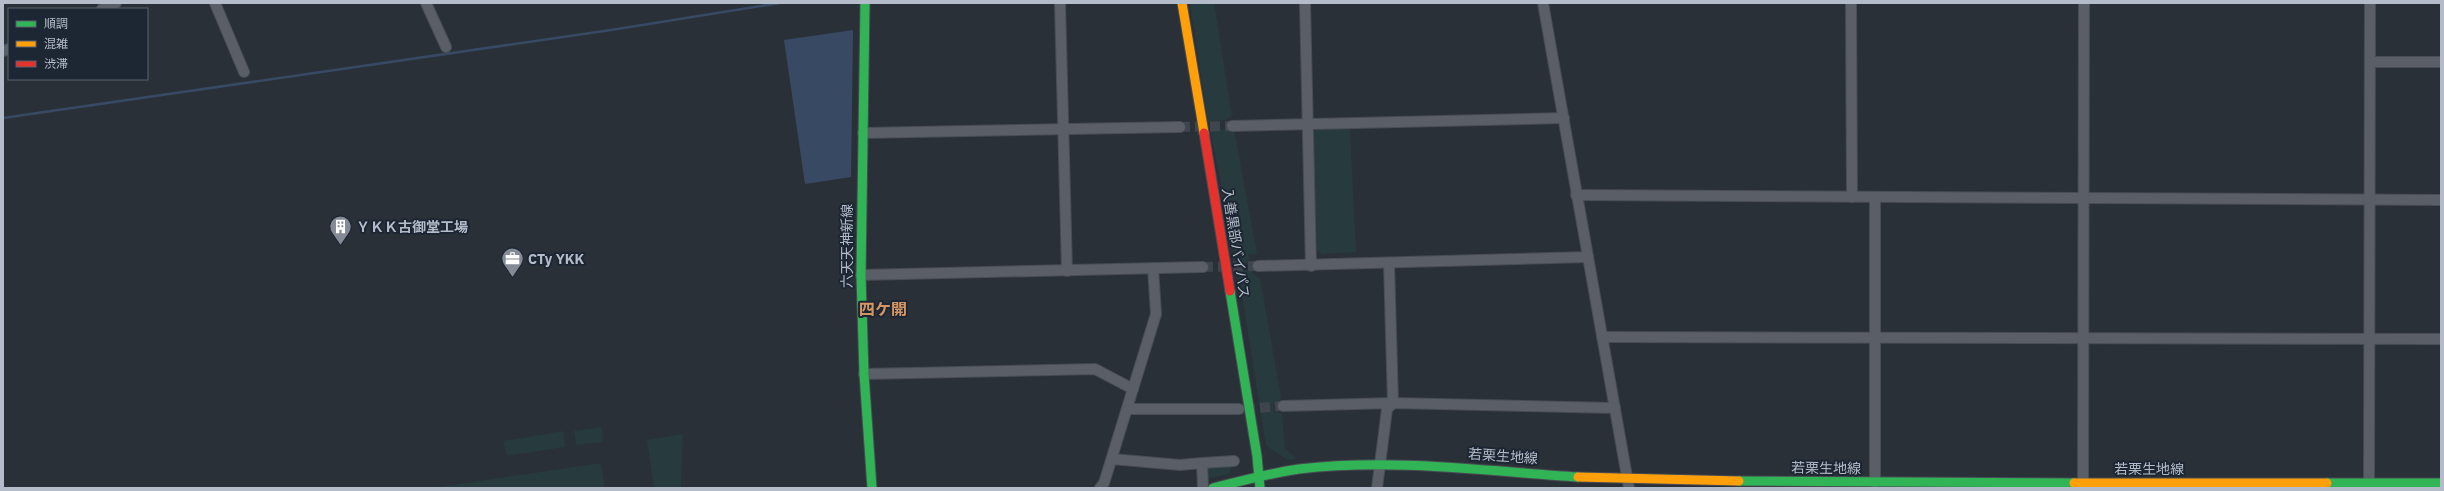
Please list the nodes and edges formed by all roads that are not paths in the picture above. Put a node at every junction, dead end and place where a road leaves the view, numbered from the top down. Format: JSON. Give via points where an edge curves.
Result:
{"nodes":[{"id":1,"x":116,"y":3,"type":"edge"},
{"id":2,"x":215,"y":3,"type":"edge"},
{"id":3,"x":426,"y":3,"type":"edge"},
{"id":4,"x":865,"y":3,"type":"edge"},
{"id":5,"x":1060,"y":3,"type":"edge"},
{"id":6,"x":1182,"y":3,"type":"edge"},
{"id":7,"x":1305,"y":3,"type":"edge"},
{"id":8,"x":1543,"y":3,"type":"edge"},
{"id":9,"x":1851,"y":3,"type":"edge"},
{"id":10,"x":2084,"y":3,"type":"edge"},
{"id":11,"x":2370,"y":3,"type":"edge"},
{"id":12,"x":104,"y":8,"type":"edge"},
{"id":13,"x":446,"y":47,"type":"dead end"},
{"id":14,"x":2370,"y":62,"type":"junction"},
{"id":15,"x":2441,"y":62,"type":"edge"},
{"id":16,"x":244,"y":72,"type":"dead end"},
{"id":17,"x":1564,"y":118,"type":"junction"},
{"id":18,"x":1307,"y":124,"type":"junction"},
{"id":19,"x":1232,"y":126,"type":"tunnel mouth"},
{"id":20,"x":1180,"y":127,"type":"tunnel mouth"},
{"id":21,"x":1064,"y":129,"type":"junction"},
{"id":22,"x":863,"y":133,"type":"junction"},
{"id":23,"x":1576,"y":195,"type":"junction"},
{"id":24,"x":1852,"y":197,"type":"junction"},
{"id":25,"x":1875,"y":198,"type":"junction"},
{"id":26,"x":2082,"y":199,"type":"junction"},
{"id":27,"x":2369,"y":200,"type":"junction"},
{"id":28,"x":2441,"y":200,"type":"edge"},
{"id":29,"x":1588,"y":257,"type":"junction"},
{"id":30,"x":1390,"y":264,"type":"junction"},
{"id":31,"x":1258,"y":266,"type":"tunnel mouth"},
{"id":32,"x":1311,"y":266,"type":"junction"},
{"id":33,"x":1203,"y":267,"type":"tunnel mouth"},
{"id":34,"x":1153,"y":268,"type":"junction"},
{"id":35,"x":1067,"y":271,"type":"junction"},
{"id":36,"x":861,"y":275,"type":"junction"},
{"id":37,"x":1602,"y":337,"type":"junction"},
{"id":38,"x":1875,"y":338,"type":"junction"},
{"id":39,"x":2082,"y":339,"type":"junction"},
{"id":40,"x":2369,"y":339,"type":"junction"},
{"id":41,"x":2441,"y":339,"type":"edge"},
{"id":42,"x":864,"y":374,"type":"junction"},
{"id":43,"x":1133,"y":389,"type":"junction"},
{"id":44,"x":1393,"y":403,"type":"junction"},
{"id":45,"x":1283,"y":406,"type":"tunnel mouth"},
{"id":46,"x":1615,"y":408,"type":"junction"},
{"id":47,"x":1127,"y":409,"type":"junction"},
{"id":48,"x":1239,"y":410,"type":"tunnel mouth"},
{"id":49,"x":1112,"y":458,"type":"junction"},
{"id":50,"x":1234,"y":461,"type":"dead end"},
{"id":51,"x":1202,"y":463,"type":"junction"},
{"id":52,"x":1380,"y":464,"type":"junction"},
{"id":53,"x":1260,"y":476,"type":"junction"},
{"id":54,"x":1874,"y":483,"type":"junction"},
{"id":55,"x":2441,"y":483,"type":"edge"},
{"id":56,"x":1628,"y":484,"type":"edge"},
{"id":57,"x":1909,"y":485,"type":"edge"},
{"id":58,"x":2083,"y":485,"type":"edge"},
{"id":59,"x":2369,"y":486,"type":"edge"},
{"id":60,"x":872,"y":488,"type":"edge"},
{"id":61,"x":1100,"y":488,"type":"edge"},
{"id":62,"x":1203,"y":488,"type":"edge"},
{"id":63,"x":1213,"y":488,"type":"edge"},
{"id":64,"x":1260,"y":488,"type":"edge"},
{"id":65,"x":1377,"y":488,"type":"edge"}],
"edges":[{"from":1,"to":12,"type":"street"},
{"from":2,"to":16,"type":"street"},
{"from":3,"to":13,"type":"street"},
{"from":4,"to":22,"type":"main road","name":"六天天神新線"},
{"from":5,"to":21,"type":"street"},
{"from":6,"to":53,"type":"main road","name":"入善黒部バイパス"},
{"from":7,"to":18,"type":"street"},
{"from":8,"to":17,"type":"street"},
{"from":9,"to":24,"type":"street"},
{"from":10,"to":26,"type":"street"},
{"from":11,"to":14,"type":"street"},
{"from":14,"to":15,"type":"street"},
{"from":14,"to":27,"type":"street"},
{"from":17,"to":18,"type":"street"},
{"from":17,"to":23,"type":"street"},
{"from":18,"to":19,"type":"street"},
{"from":18,"to":32,"type":"street"},
{"from":20,"to":21,"type":"street"},
{"from":21,"to":22,"type":"street"},
{"from":21,"to":35,"type":"street"},
{"from":22,"to":36,"type":"main road","name":"六天天神新線"},
{"from":23,"to":24,"type":"street"},
{"from":23,"to":29,"type":"street"},
{"from":24,"to":25,"type":"street"},
{"from":25,"to":26,"type":"street"},
{"from":25,"to":38,"type":"street"},
{"from":26,"to":27,"type":"street"},
{"from":26,"to":39,"type":"street"},
{"from":27,"to":28,"type":"street"},
{"from":27,"to":40,"type":"street"},
{"from":29,"to":30,"type":"street"},
{"from":29,"to":37,"type":"street"},
{"from":30,"to":32,"type":"street"},
{"from":30,"to":44,"type":"street"},
{"from":31,"to":32,"type":"street"},
{"from":33,"to":34,"type":"street"},
{"from":34,"to":35,"type":"street"},
{"from":34,"to":43,"type":"street","via":[[1156,314]]},
{"from":35,"to":36,"type":"street"},
{"from":36,"to":42,"type":"main road","name":"六天天神新線"},
{"from":37,"to":38,"type":"street"},
{"from":37,"to":46,"type":"street"},
{"from":38,"to":39,"type":"street"},
{"from":38,"to":54,"type":"street"},
{"from":39,"to":40,"type":"street"},
{"from":39,"to":58,"type":"street"},
{"from":40,"to":41,"type":"street"},
{"from":40,"to":59,"type":"street"},
{"from":42,"to":43,"type":"street","via":[[1095,369]]},
{"from":42,"to":60,"type":"main road","name":"六天天神新線"},
{"from":43,"to":47,"type":"street"},
{"from":44,"to":45,"type":"street"},
{"from":44,"to":46,"type":"street"},
{"from":44,"to":52,"type":"street","via":[[1387,409]]},
{"from":46,"to":56,"type":"street"},
{"from":47,"to":48,"type":"street"},
{"from":47,"to":49,"type":"street"},
{"from":49,"to":51,"type":"street","via":[[1180,465]]},
{"from":49,"to":61,"type":"street"},
{"from":50,"to":51,"type":"street"},
{"from":51,"to":62,"type":"street"},
{"from":52,"to":53,"type":"main road","name":"若栗生地線","via":[[1309,468]]},
{"from":52,"to":56,"type":"main road","name":"若栗生地線","via":[[1497,469]]},
{"from":52,"to":65,"type":"street"},
{"from":53,"to":63,"type":"main road","name":"若栗生地線"},
{"from":53,"to":64,"type":"main road","name":"入善黒部バイパス"},
{"from":54,"to":56,"type":"main road","name":"若栗生地線"},
{"from":54,"to":57,"type":"main road","name":"若栗生地線"},
{"from":55,"to":59,"type":"main road","name":"若栗生地線"},
{"from":57,"to":58,"type":"main road","name":"若栗生地線"},
{"from":58,"to":59,"type":"main road","name":"若栗生地線"}]}
